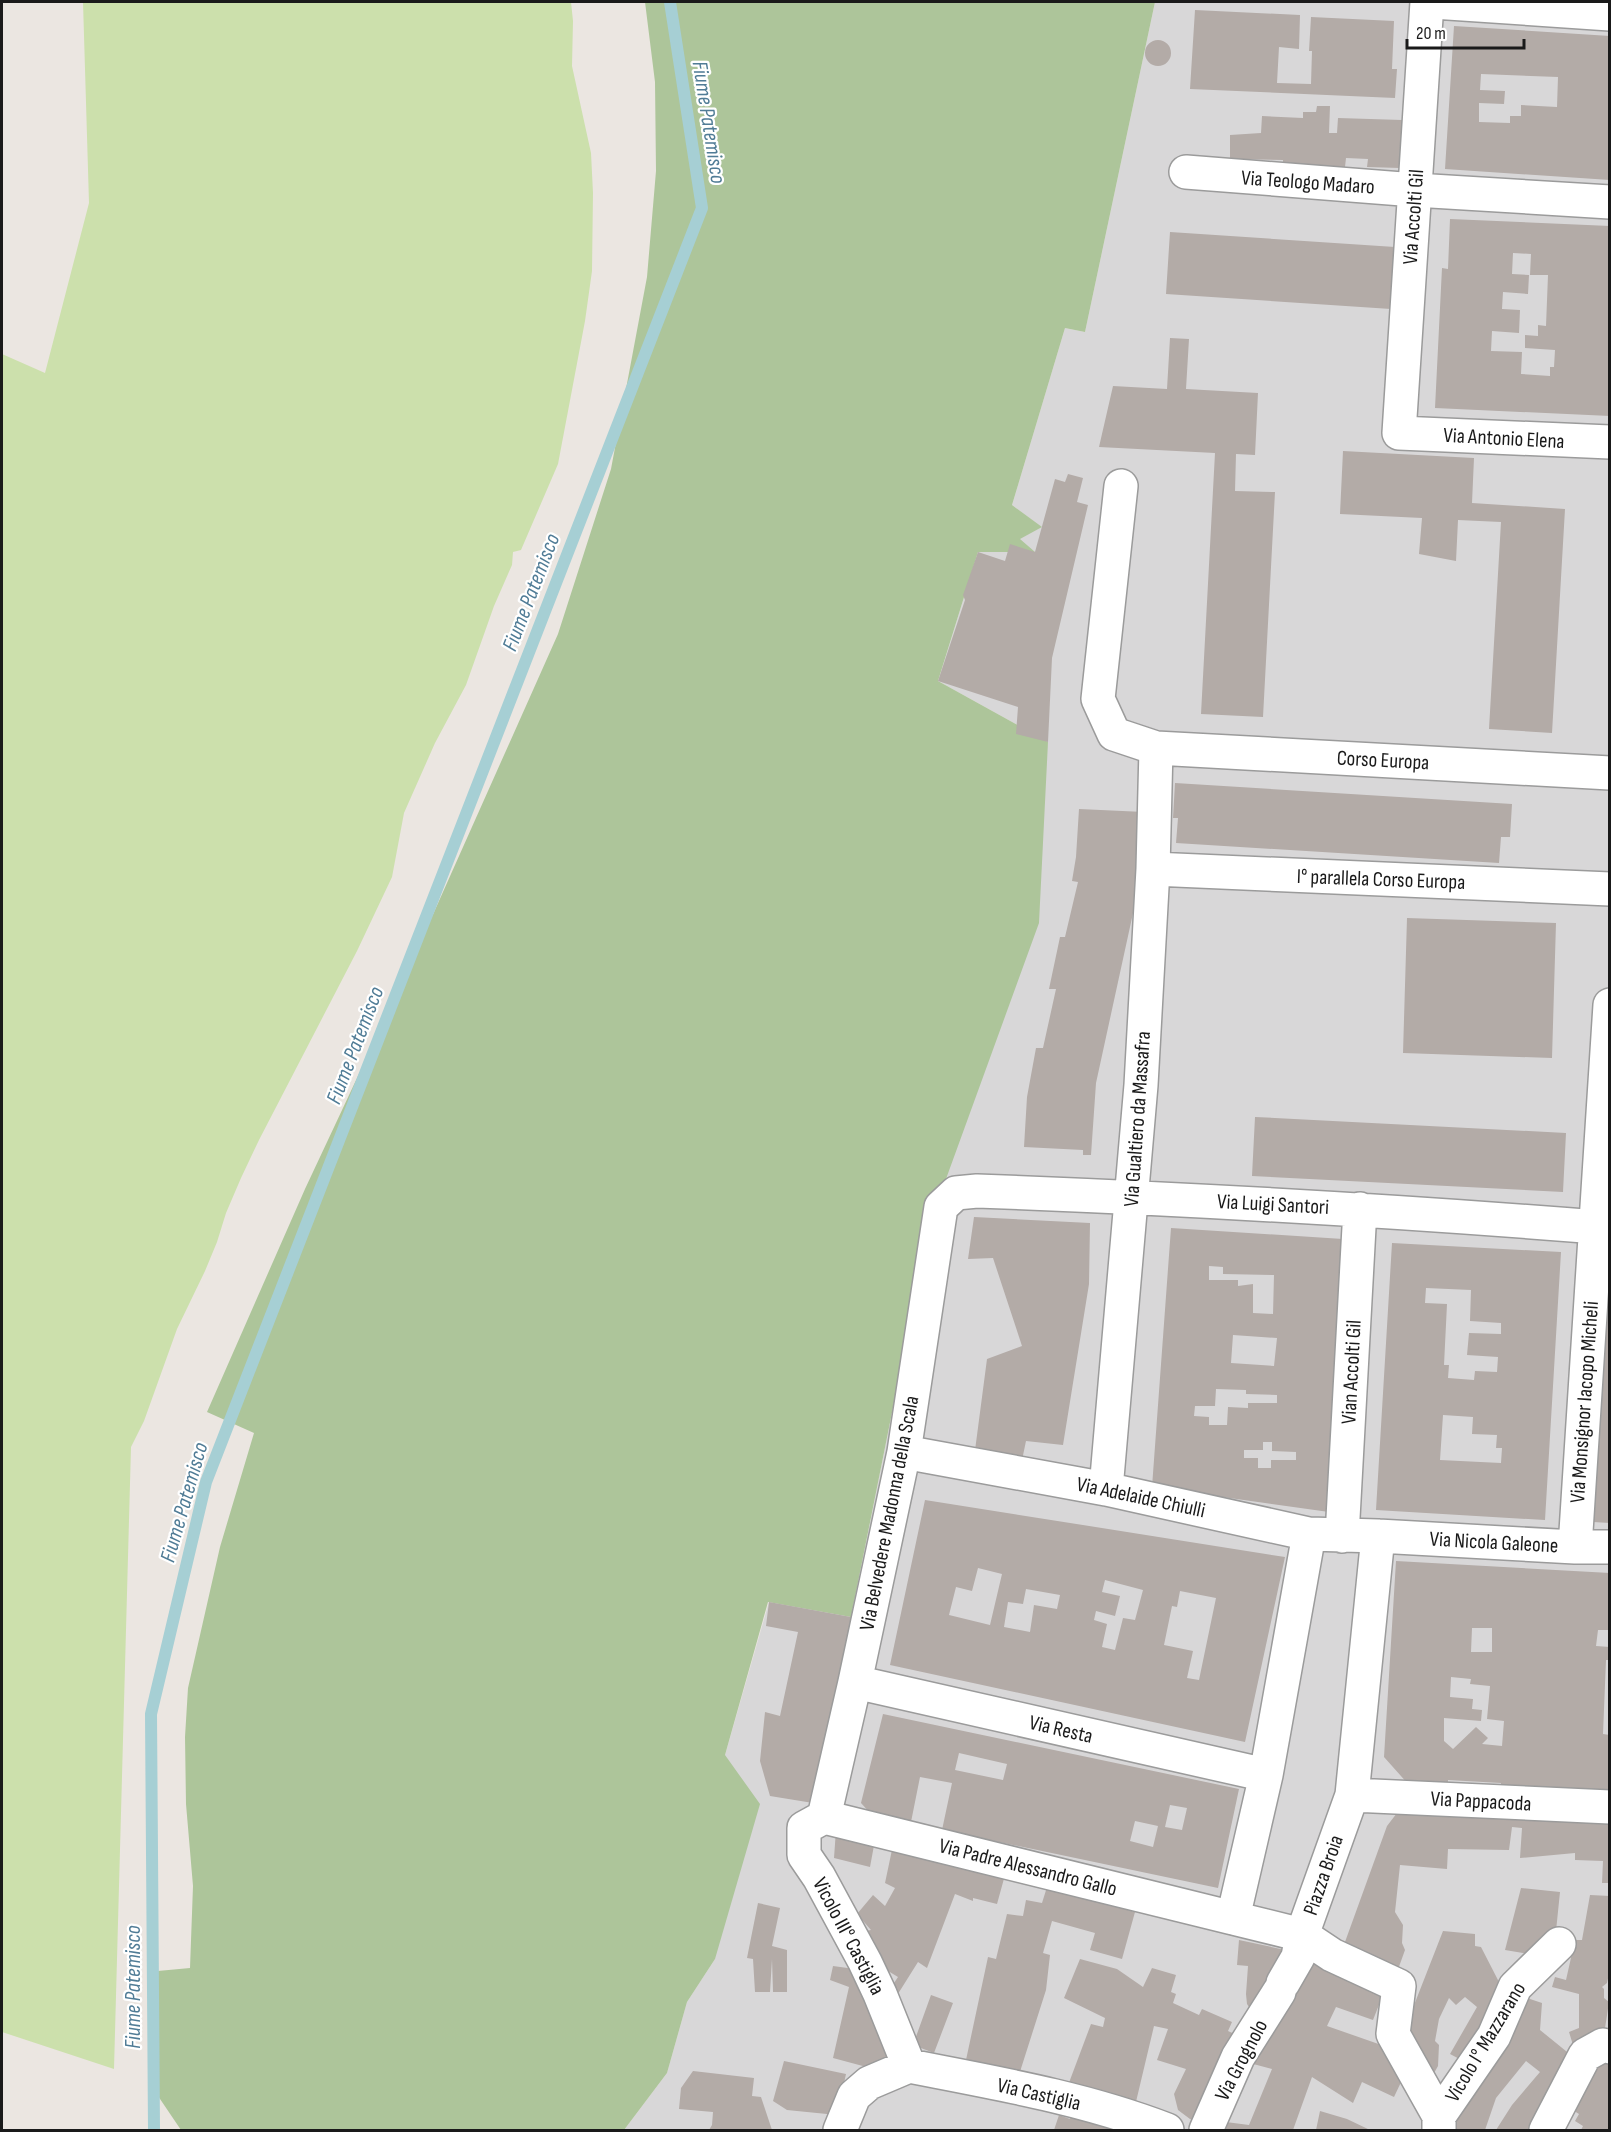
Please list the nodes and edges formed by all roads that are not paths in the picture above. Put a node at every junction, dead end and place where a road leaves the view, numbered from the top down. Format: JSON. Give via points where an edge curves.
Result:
{"nodes":[{"id":1,"x":1427,"y":2,"type":"edge"},
{"id":2,"x":1433,"y":2,"type":"edge"},
{"id":3,"x":1610,"y":14,"type":"edge"},
{"id":4,"x":1186,"y":172,"type":"dead end"},
{"id":5,"x":1415,"y":190,"type":"junction"},
{"id":6,"x":1610,"y":202,"type":"edge"},
{"id":7,"x":1399,"y":433,"type":"joint"},
{"id":8,"x":1610,"y":442,"type":"edge"},
{"id":9,"x":1121,"y":486,"type":"dead end"},
{"id":10,"x":1156,"y":748,"type":"junction"},
{"id":11,"x":1610,"y":773,"type":"edge"},
{"id":12,"x":1153,"y":869,"type":"junction"},
{"id":13,"x":1610,"y":889,"type":"edge"},
{"id":14,"x":1610,"y":1005,"type":"edge"},
{"id":15,"x":1131,"y":1196,"type":"junction"},
{"id":16,"x":941,"y":1208,"type":"joint"},
{"id":17,"x":1360,"y":1209,"type":"junction"},
{"id":18,"x":1602,"y":1228,"type":"edge"},
{"id":19,"x":904,"y":1452,"type":"junction"},
{"id":20,"x":1106,"y":1489,"type":"junction"},
{"id":21,"x":1309,"y":1534,"type":"junction"},
{"id":22,"x":1342,"y":1536,"type":"junction"},
{"id":23,"x":1378,"y":1536,"type":"junction"},
{"id":24,"x":1575,"y":1547,"type":"junction"},
{"id":25,"x":1610,"y":1547,"type":"edge"},
{"id":26,"x":855,"y":1682,"type":"junction"},
{"id":27,"x":1266,"y":1776,"type":"junction"},
{"id":28,"x":1352,"y":1795,"type":"junction"},
{"id":29,"x":1610,"y":1808,"type":"edge"},
{"id":30,"x":824,"y":1816,"type":"junction"},
{"id":31,"x":1233,"y":1917,"type":"junction"},
{"id":32,"x":1302,"y":1935,"type":"junction"},
{"id":33,"x":1559,"y":1944,"type":"dead end"},
{"id":34,"x":1606,"y":2046,"type":"edge"},
{"id":35,"x":909,"y":2066,"type":"junction"},
{"id":36,"x":1439,"y":2123,"type":"edge"},
{"id":37,"x":840,"y":2130,"type":"edge"},
{"id":38,"x":1167,"y":2130,"type":"edge"},
{"id":39,"x":1206,"y":2130,"type":"edge"},
{"id":40,"x":1546,"y":2130,"type":"edge"}],
"edges":[{"from":1,"to":5,"type":"street","name":"Via Accolti Gil"},
{"from":2,"to":3,"type":"street"},
{"from":4,"to":5,"type":"street","name":"Via Teologo Madaro"},
{"from":5,"to":6,"type":"street","name":"Via Teologo Madaro"},
{"from":5,"to":7,"type":"street","name":"Via Accolti Gil"},
{"from":7,"to":8,"type":"street","name":"Via Antonio Elena"},
{"from":9,"to":10,"type":"street","name":"Corso Europa","via":[[1098,699],[1114,734]]},
{"from":10,"to":11,"type":"street","name":"Corso Europa"},
{"from":10,"to":12,"type":"street","name":"Via Gualtiero da Massafra"},
{"from":12,"to":13,"type":"street","name":"I° parallela Corso Europa"},
{"from":12,"to":15,"type":"street","name":"Via Gualtiero da Massafra"},
{"from":14,"to":18,"type":"street","name":"Via Monsignor Iacopo Micheli"},
{"from":15,"to":16,"type":"street","name":"Via Luigi Santori","via":[[977,1191],[956,1193]]},
{"from":15,"to":17,"type":"street","name":"Via Luigi Santori"},
{"from":15,"to":20,"type":"street","name":"Via Gualtiero da Massafra"},
{"from":16,"to":19,"type":"street","name":"Via Belvedere Madonna della Scala"},
{"from":17,"to":18,"type":"street","name":"Via Luigi Santori"},
{"from":17,"to":22,"type":"street","name":"Vian Accolti Gil"},
{"from":18,"to":24,"type":"street","name":"Via Monsignor Iacopo Micheli"},
{"from":19,"to":20,"type":"street","name":"Via Adelaide Chiulli"},
{"from":19,"to":26,"type":"street","name":"Via Belvedere Madonna della Scala"},
{"from":20,"to":21,"type":"street","name":"Via Adelaide Chiulli"},
{"from":21,"to":22,"type":"street","name":"Via Adelaide Chiulli"},
{"from":21,"to":27,"type":"street"},
{"from":22,"to":23,"type":"street","name":"Via Adelaide Chiulli"},
{"from":23,"to":24,"type":"street","name":"Via Nicola Galeone"},
{"from":23,"to":28,"type":"street","name":"Piazza Broia"},
{"from":24,"to":25,"type":"street","name":"Via Nicola Galeone"},
{"from":26,"to":27,"type":"street","name":"Via Resta"},
{"from":26,"to":30,"type":"street","name":"Via Belvedere Madonna della Scala"},
{"from":27,"to":31,"type":"street"},
{"from":28,"to":29,"type":"street","name":"Via Pappacoda"},
{"from":28,"to":32,"type":"street","name":"Piazza Broia"},
{"from":30,"to":31,"type":"street","name":"Via Padre Alessandro Gallo"},
{"from":30,"to":35,"type":"street","name":"Vicolo III° Castiglia","via":[[804,1828],[804,1855],[865,1962]]},
{"from":31,"to":32,"type":"street","name":"Piazza Broia"},
{"from":32,"to":36,"type":"street","via":[[1332,1955],[1399,1986],[1393,2034]]},
{"from":32,"to":39,"type":"street","name":"Via Grognolo","via":[[1298,1957],[1238,2057]]},
{"from":33,"to":36,"type":"street","name":"Vicolo I° Mazzarano","via":[[1515,1987],[1494,2036]]},
{"from":34,"to":40,"type":"street","via":[[1585,2055]]},
{"from":35,"to":37,"type":"street","via":[[869,2083],[854,2096]]},
{"from":35,"to":38,"type":"street","name":"Via Castiglia","via":[[1039,2091]]}]}
